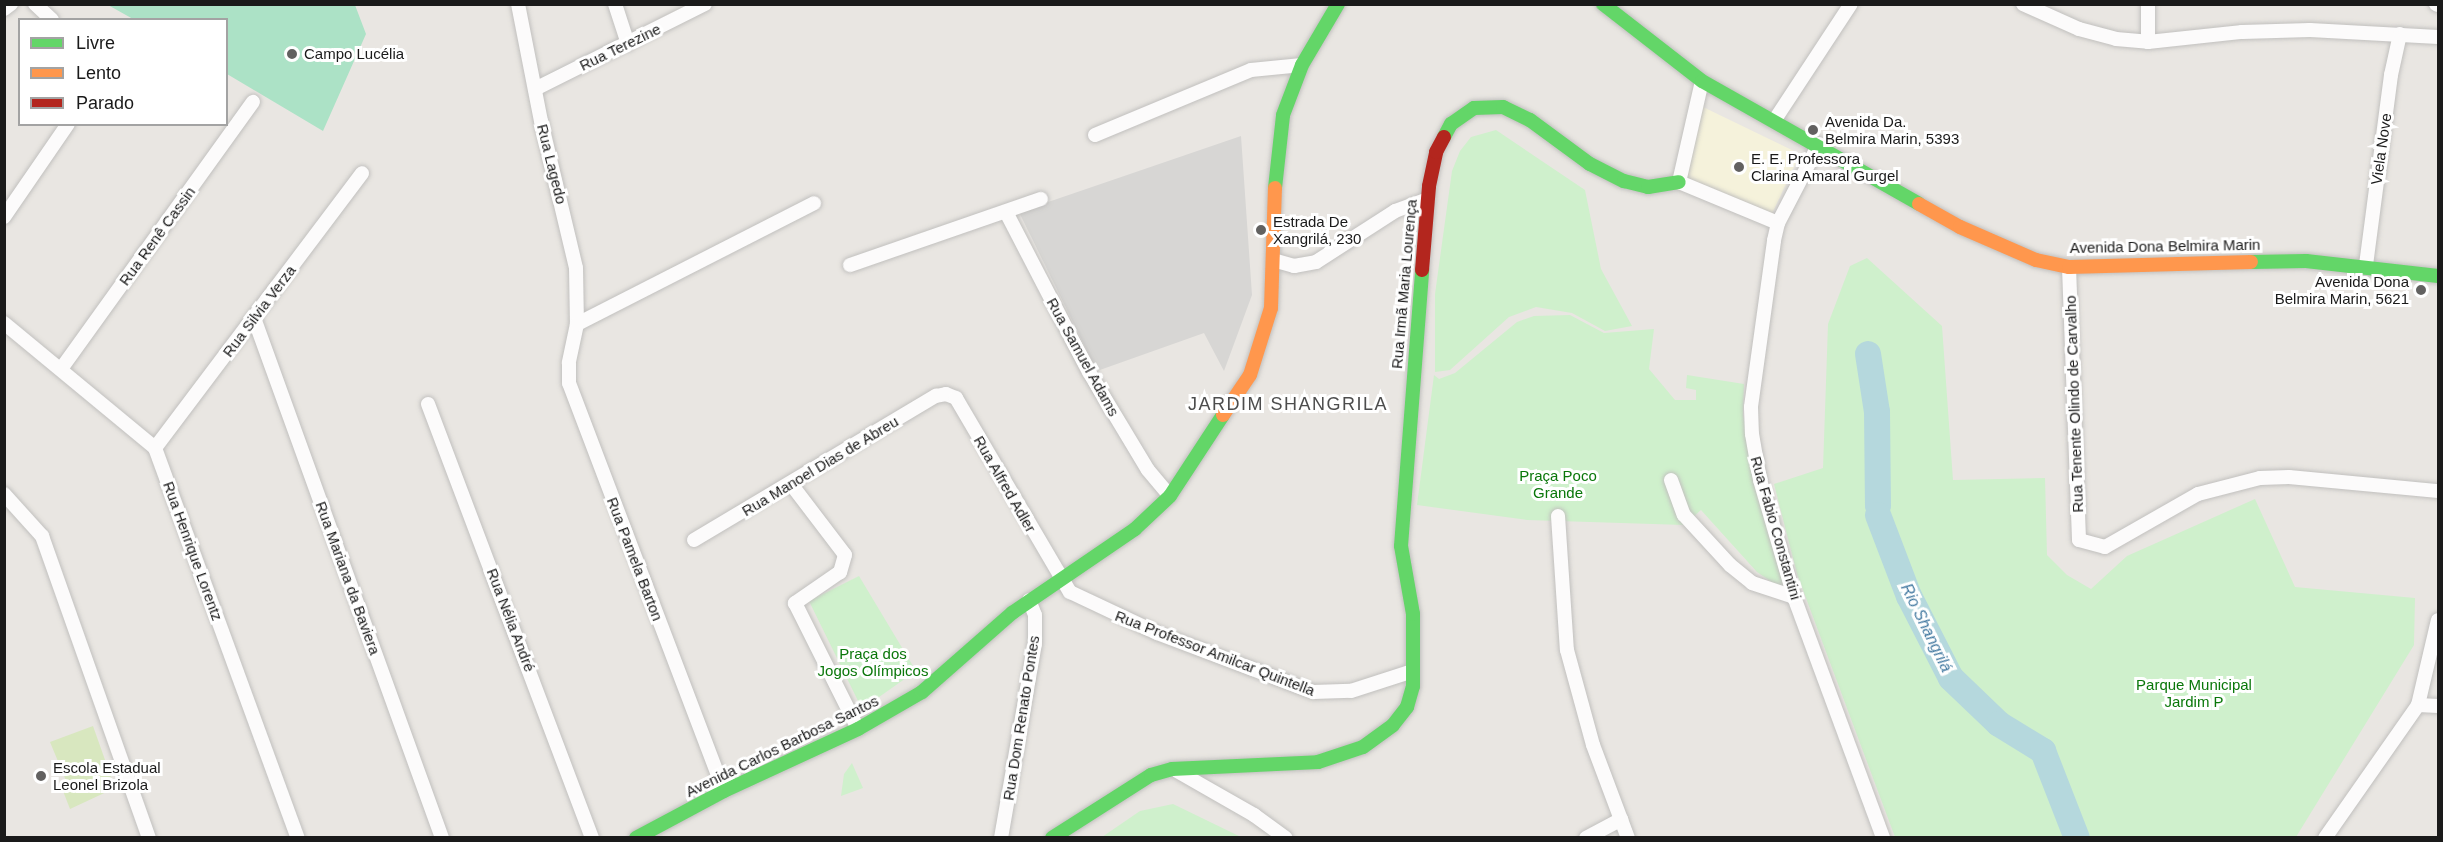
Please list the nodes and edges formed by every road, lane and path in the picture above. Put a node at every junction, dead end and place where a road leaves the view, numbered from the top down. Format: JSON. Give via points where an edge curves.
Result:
{"nodes":[{"id":1,"x":11,"y":4,"type":"edge"},
{"id":2,"x":35,"y":4,"type":"edge"},
{"id":3,"x":518,"y":4,"type":"edge"},
{"id":4,"x":615,"y":4,"type":"edge"},
{"id":5,"x":705,"y":4,"type":"edge"},
{"id":6,"x":1338,"y":4,"type":"edge"},
{"id":7,"x":1603,"y":4,"type":"edge"},
{"id":8,"x":1851,"y":4,"type":"edge"},
{"id":9,"x":2023,"y":4,"type":"edge"},
{"id":10,"x":2148,"y":4,"type":"edge"},
{"id":11,"x":4,"y":9,"type":"edge"},
{"id":12,"x":50,"y":18,"type":"edge"},
{"id":13,"x":2400,"y":34,"type":"junction"},
{"id":14,"x":2439,"y":37,"type":"edge"},
{"id":15,"x":2148,"y":42,"type":"junction"},
{"id":16,"x":628,"y":44,"type":"junction"},
{"id":17,"x":1302,"y":65,"type":"junction"},
{"id":18,"x":1702,"y":81,"type":"junction"},
{"id":19,"x":535,"y":89,"type":"junction"},
{"id":20,"x":253,"y":102,"type":"dead end"},
{"id":21,"x":1774,"y":121,"type":"junction"},
{"id":22,"x":67,"y":126,"type":"edge"},
{"id":23,"x":1095,"y":135,"type":"dead end"},
{"id":24,"x":1819,"y":144,"type":"junction"},
{"id":25,"x":362,"y":173,"type":"dead end"},
{"id":26,"x":1679,"y":182,"type":"junction"},
{"id":27,"x":1428,"y":199,"type":"junction"},
{"id":28,"x":1041,"y":200,"type":"dead end"},
{"id":29,"x":814,"y":203,"type":"dead end"},
{"id":30,"x":1006,"y":212,"type":"junction"},
{"id":31,"x":4,"y":217,"type":"edge"},
{"id":32,"x":1778,"y":223,"type":"junction"},
{"id":33,"x":1273,"y":260,"type":"junction"},
{"id":34,"x":850,"y":265,"type":"dead end"},
{"id":35,"x":2366,"y":265,"type":"junction"},
{"id":36,"x":2069,"y":267,"type":"junction"},
{"id":37,"x":2439,"y":276,"type":"edge"},
{"id":38,"x":254,"y":318,"type":"junction"},
{"id":39,"x":4,"y":323,"type":"edge"},
{"id":40,"x":577,"y":324,"type":"junction"},
{"id":41,"x":61,"y":369,"type":"junction"},
{"id":42,"x":946,"y":394,"type":"joint"},
{"id":43,"x":428,"y":404,"type":"dead end"},
{"id":44,"x":155,"y":448,"type":"junction"},
{"id":45,"x":1671,"y":480,"type":"dead end"},
{"id":46,"x":791,"y":484,"type":"junction"},
{"id":47,"x":2439,"y":491,"type":"edge"},
{"id":48,"x":4,"y":494,"type":"edge"},
{"id":49,"x":1170,"y":496,"type":"junction"},
{"id":50,"x":1558,"y":516,"type":"dead end"},
{"id":51,"x":694,"y":540,"type":"dead end"},
{"id":52,"x":1061,"y":579,"type":"junction"},
{"id":53,"x":1794,"y":597,"type":"junction"},
{"id":54,"x":1029,"y":600,"type":"junction"},
{"id":55,"x":2439,"y":620,"type":"edge"},
{"id":56,"x":1413,"y":670,"type":"junction"},
{"id":57,"x":2418,"y":705,"type":"junction"},
{"id":58,"x":2439,"y":706,"type":"edge"},
{"id":59,"x":858,"y":729,"type":"junction"},
{"id":60,"x":1172,"y":769,"type":"junction"},
{"id":61,"x":724,"y":791,"type":"junction"},
{"id":62,"x":1621,"y":819,"type":"junction"},
{"id":63,"x":149,"y":837,"type":"edge"},
{"id":64,"x":298,"y":837,"type":"edge"},
{"id":65,"x":442,"y":837,"type":"edge"},
{"id":66,"x":592,"y":837,"type":"edge"},
{"id":67,"x":636,"y":837,"type":"edge"},
{"id":68,"x":1001,"y":837,"type":"edge"},
{"id":69,"x":1052,"y":837,"type":"edge"},
{"id":70,"x":1286,"y":837,"type":"edge"},
{"id":71,"x":1586,"y":837,"type":"edge"},
{"id":72,"x":1628,"y":837,"type":"edge"},
{"id":73,"x":1883,"y":837,"type":"edge"},
{"id":74,"x":2325,"y":837,"type":"edge"}],
"edges":[{"from":1,"to":11,"type":"street"},
{"from":2,"to":12,"type":"street"},
{"from":3,"to":19,"type":"street","name":"Rua Lagedo"},
{"from":4,"to":16,"type":"street"},
{"from":5,"to":16,"type":"street","name":"Rua Terezine"},
{"from":6,"to":17,"type":"main road","name":"Avenida Carlos Barbosa Santos"},
{"from":7,"to":18,"type":"main road","name":"Avenida Dona Belmira Marin"},
{"from":8,"to":21,"type":"street"},
{"from":9,"to":15,"type":"street","via":[[2079,29]]},
{"from":10,"to":15,"type":"street"},
{"from":13,"to":14,"type":"street"},
{"from":13,"to":15,"type":"street","via":[[2242,32]]},
{"from":13,"to":35,"type":"street","name":"Viela Nove"},
{"from":16,"to":19,"type":"street","name":"Rua Terezine"},
{"from":17,"to":23,"type":"street","via":[[1251,70]]},
{"from":17,"to":33,"type":"main road","name":"Avenida Carlos Barbosa Santos","via":[[1283,115],[1276,156]]},
{"from":18,"to":21,"type":"main road","name":"Avenida Dona Belmira Marin"},
{"from":18,"to":26,"type":"street"},
{"from":19,"to":40,"type":"street","name":"Rua Lagedo","via":[[573,248]]},
{"from":20,"to":41,"type":"street","name":"Rua Renê Cassin"},
{"from":21,"to":24,"type":"main road","name":"Avenida Dona Belmira Marin"},
{"from":22,"to":31,"type":"street"},
{"from":24,"to":32,"type":"street","name":"Rua Fabio Constantini"},
{"from":24,"to":36,"type":"main road","name":"Avenida Dona Belmira Marin","via":[[1960,227],[2036,260]]},
{"from":25,"to":38,"type":"street","name":"Rua Silvia Verza"},
{"from":26,"to":27,"type":"main road","name":"Rua Irmã Maria Lourença","via":[[1648,187],[1624,181],[1597,168],[1517,113],[1488,105],[1459,116],[1443,136]]},
{"from":26,"to":32,"type":"street"},
{"from":27,"to":33,"type":"street","via":[[1395,211],[1316,262],[1294,266]]},
{"from":27,"to":56,"type":"main road","name":"Rua Irmã Maria Lourença","via":[[1401,519],[1401,546],[1413,614]]},
{"from":28,"to":30,"type":"street"},
{"from":29,"to":40,"type":"street"},
{"from":30,"to":34,"type":"street"},
{"from":30,"to":49,"type":"street","name":"Rua Samuel Adams","via":[[1089,372],[1148,470]]},
{"from":32,"to":53,"type":"street","name":"Rua Fabio Constantini","via":[[1765,288],[1751,420],[1755,460]]},
{"from":33,"to":49,"type":"main road","name":"Avenida Carlos Barbosa Santos","via":[[1271,308],[1250,375]]},
{"from":35,"to":36,"type":"main road","name":"Avenida Dona Belmira Marin","via":[[2226,260]]},
{"from":35,"to":37,"type":"main road","name":"Avenida Dona Belmira Marin"},
{"from":36,"to":47,"type":"street","name":"Rua Tenente Olindo de Carvalho","via":[[2079,540],[2105,547],[2198,494],[2231,483],[2289,477]]},
{"from":38,"to":44,"type":"street","name":"Rua Silvia Verza"},
{"from":38,"to":65,"type":"street","name":"Rua Mariana da Baviera"},
{"from":39,"to":41,"type":"street","name":"Rua Henrique Lorentz"},
{"from":40,"to":61,"type":"street","name":"Rua Pamela Barton","via":[[569,363],[576,404]]},
{"from":41,"to":44,"type":"street","name":"Rua Henrique Lorentz"},
{"from":42,"to":46,"type":"street","name":"Rua Manoel Dias de Abreu","via":[[936,396]]},
{"from":42,"to":52,"type":"street","name":"Rua Alfred Adler","via":[[956,398]]},
{"from":43,"to":66,"type":"street","name":"Rua Nélia André"},
{"from":44,"to":64,"type":"street","name":"Rua Henrique Lorentz"},
{"from":45,"to":53,"type":"street","via":[[1684,515],[1730,566],[1752,583]]},
{"from":46,"to":51,"type":"street","name":"Rua Manoel Dias de Abreu"},
{"from":46,"to":59,"type":"street","via":[[845,555],[840,572],[795,603]]},
{"from":48,"to":63,"type":"street","via":[[42,536]]},
{"from":49,"to":52,"type":"main road","name":"Avenida Carlos Barbosa Santos","via":[[1135,529]]},
{"from":50,"to":62,"type":"street","via":[[1567,650],[1593,746]]},
{"from":52,"to":54,"type":"main road","name":"Avenida Carlos Barbosa Santos"},
{"from":52,"to":56,"type":"street","name":"Rua Professor Amilcar Quintella","via":[[1070,592],[1100,609],[1313,692],[1351,691]]},
{"from":53,"to":73,"type":"street","name":"Rua Fabio Constantini"},
{"from":54,"to":59,"type":"main road","name":"Avenida Carlos Barbosa Santos","via":[[922,692]]},
{"from":54,"to":68,"type":"street","name":"Rua Dom Renato Pontes","via":[[1035,615],[1035,644]]},
{"from":55,"to":57,"type":"street"},
{"from":56,"to":60,"type":"main road","name":"Rua Irmã Maria Lourença","via":[[1412,696],[1403,715],[1363,747],[1318,762],[1291,766]]},
{"from":57,"to":58,"type":"street"},
{"from":57,"to":74,"type":"street"},
{"from":59,"to":61,"type":"main road","name":"Avenida Carlos Barbosa Santos"},
{"from":60,"to":69,"type":"main road","name":"Rua Irmã Maria Lourença","via":[[1138,781]]},
{"from":60,"to":70,"type":"street"},
{"from":61,"to":67,"type":"main road","name":"Avenida Carlos Barbosa Santos"},
{"from":62,"to":71,"type":"street"},
{"from":62,"to":72,"type":"street"}]}
